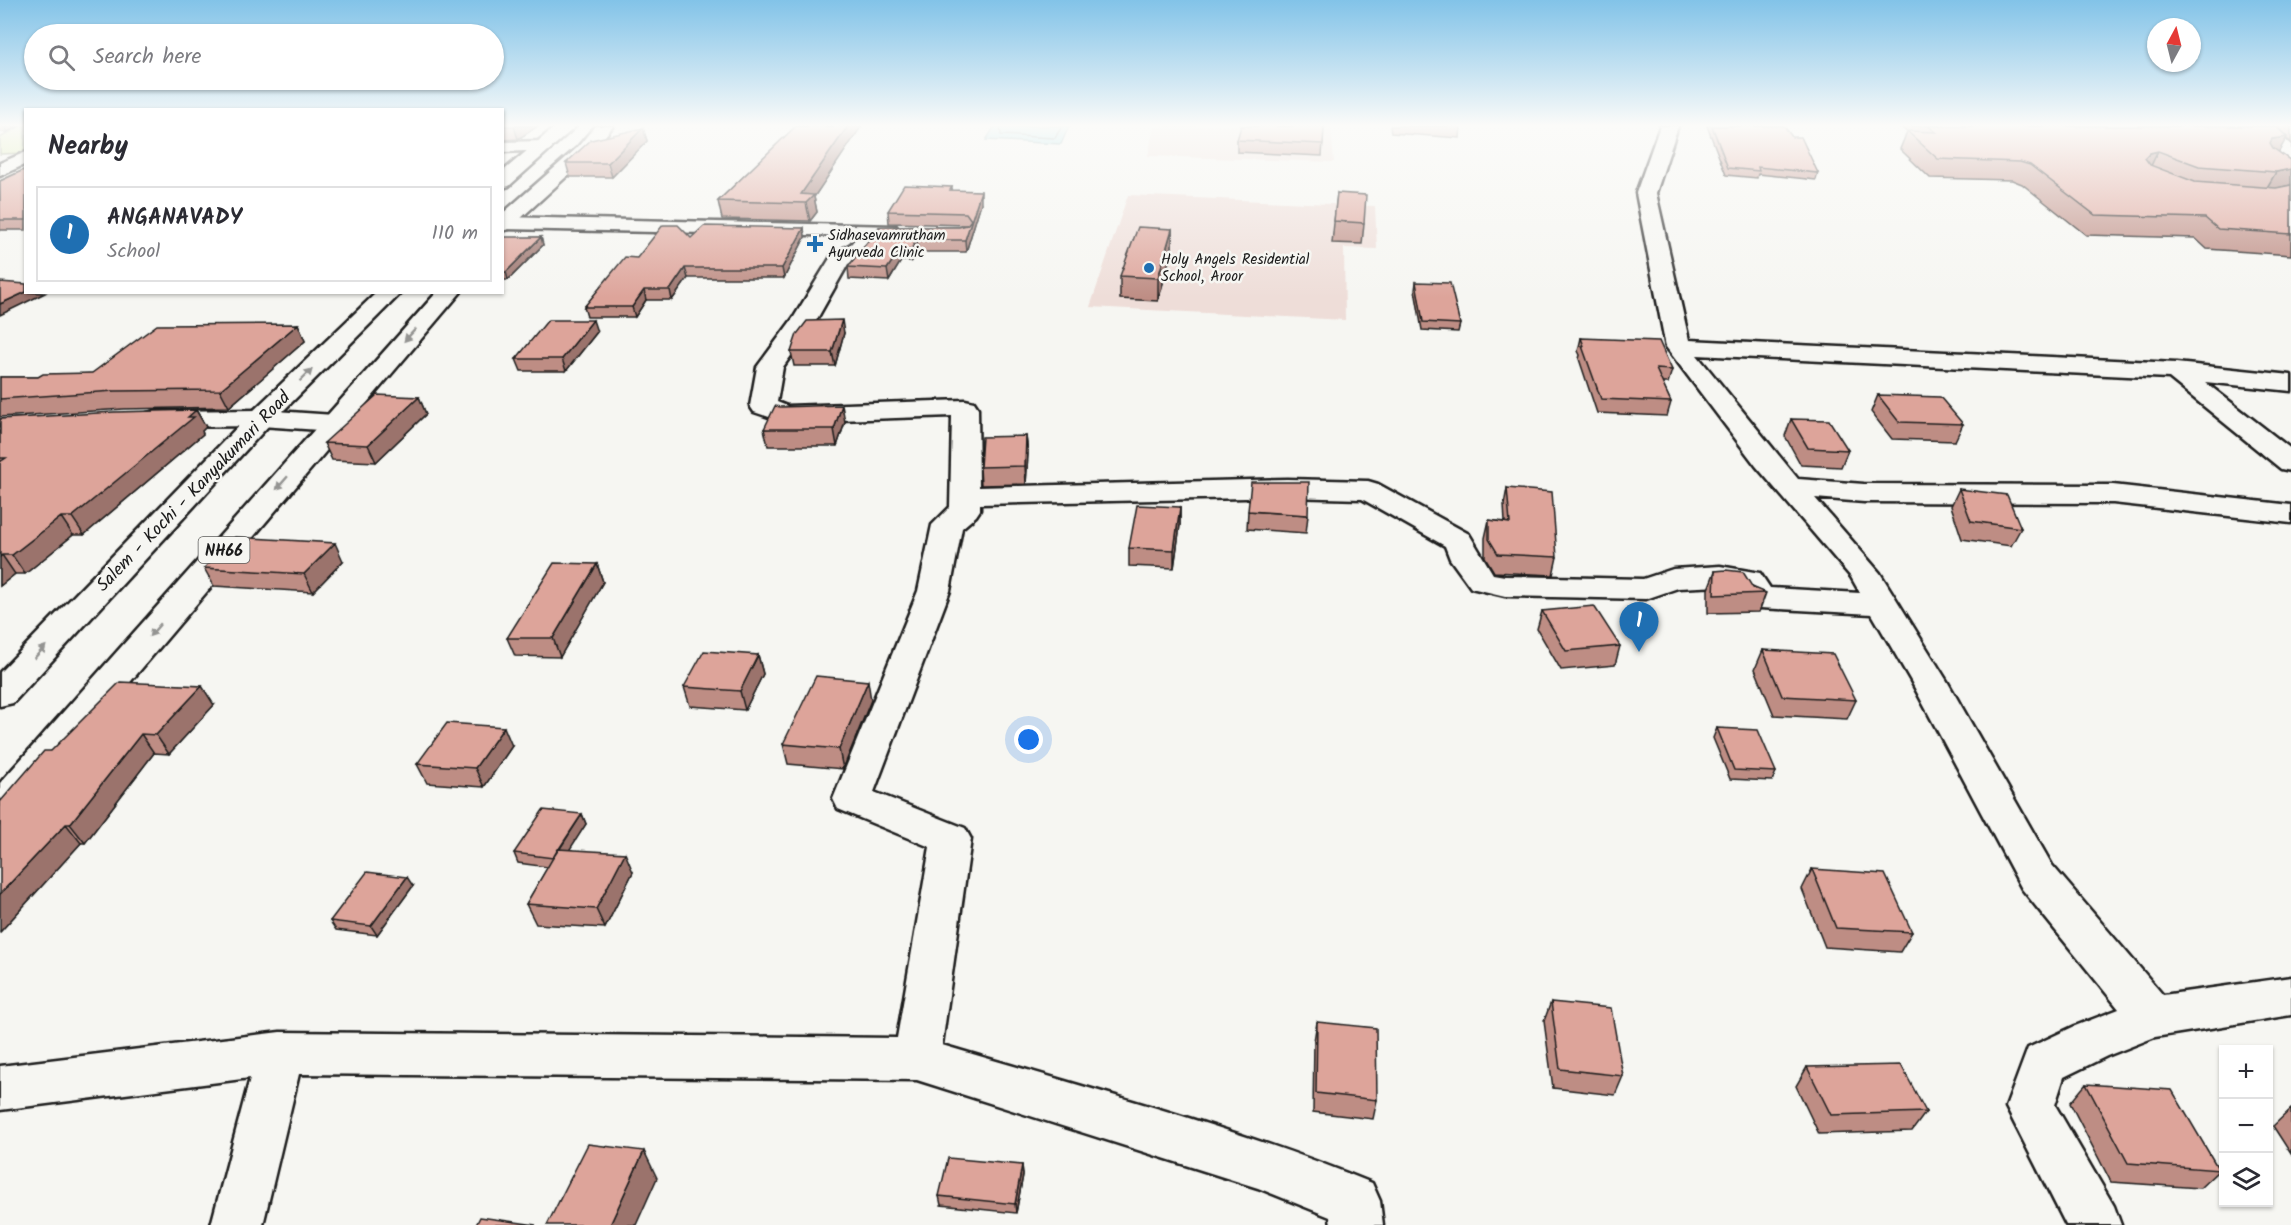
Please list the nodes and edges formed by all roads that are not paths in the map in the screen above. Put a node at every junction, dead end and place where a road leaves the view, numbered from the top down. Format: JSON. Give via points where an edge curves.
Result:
{"nodes":[{"id":1,"x":548,"y":183,"type":"edge"},
{"id":2,"x":1649,"y":183,"type":"edge"},
{"id":3,"x":504,"y":223,"type":"edge"},
{"id":4,"x":504,"y":224,"type":"edge"},
{"id":5,"x":389,"y":294,"type":"edge"},
{"id":6,"x":448,"y":294,"type":"edge"},
{"id":7,"x":1678,"y":347,"type":"junction"},
{"id":8,"x":2175,"y":371,"type":"junction"},
{"id":9,"x":2291,"y":383,"type":"edge"},
{"id":10,"x":261,"y":418,"type":"junction"},
{"id":11,"x":135,"y":419,"type":"edge"},
{"id":12,"x":334,"y":423,"type":"junction"},
{"id":13,"x":2291,"y":463,"type":"edge"},
{"id":14,"x":1790,"y":487,"type":"junction"},
{"id":15,"x":965,"y":496,"type":"junction"},
{"id":16,"x":2291,"y":514,"type":"edge"},
{"id":17,"x":1883,"y":604,"type":"junction"},
{"id":18,"x":0,"y":694,"type":"edge"},
{"id":19,"x":0,"y":809,"type":"edge"},
{"id":20,"x":2291,"y":996,"type":"edge"},
{"id":21,"x":2153,"y":1017,"type":"junction"},
{"id":22,"x":280,"y":1053,"type":"junction"},
{"id":23,"x":917,"y":1059,"type":"junction"},
{"id":24,"x":0,"y":1088,"type":"edge"},
{"id":25,"x":237,"y":1225,"type":"edge"},
{"id":26,"x":1357,"y":1225,"type":"edge"},
{"id":27,"x":2095,"y":1225,"type":"edge"}],
"edges":[{"from":1,"to":3,"type":"main road"},
{"from":2,"to":7,"type":"main road","via":[[1646,193]]},
{"from":4,"to":15,"type":"main road","via":[[890,230],[840,260],[805,319],[770,367],[763,406],[784,414],[965,408]]},
{"from":10,"to":5,"type":"main road","name":"Salem - Kochi - Kanyakumari Road","one_way":true},
{"from":6,"to":12,"type":"main road","number":"NH66","one_way":true},
{"from":7,"to":8,"type":"main road"},
{"from":7,"to":14,"type":"main road"},
{"from":8,"to":9,"type":"main road"},
{"from":8,"to":13,"type":"main road"},
{"from":10,"to":11,"type":"main road"},
{"from":10,"to":12,"type":"main road"},
{"from":18,"to":10,"type":"main road","name":"Salem - Kochi - Kanyakumari Road","one_way":true},
{"from":12,"to":19,"type":"main road","number":"NH66","one_way":true},
{"from":14,"to":16,"type":"main road","via":[[1864,494],[2113,494]]},
{"from":14,"to":17,"type":"main road","via":[[1864,573]]},
{"from":15,"to":17,"type":"main road","via":[[1287,488],[1368,490],[1458,541],[1482,581],[1505,586],[1646,589],[1673,579],[1720,576],[1749,580],[1760,598]]},
{"from":15,"to":23,"type":"main road","via":[[965,510],[947,525],[934,591],[852,799],[951,839]]},
{"from":17,"to":21,"type":"main road","via":[[2037,877]]},
{"from":20,"to":21,"type":"main road"},
{"from":21,"to":27,"type":"main road","via":[[2045,1063],[2030,1107]]},
{"from":22,"to":23,"type":"main road"},
{"from":22,"to":24,"type":"main road"},
{"from":22,"to":25,"type":"main road"},
{"from":23,"to":26,"type":"main road","via":[[1258,1164],[1354,1201]]}]}
